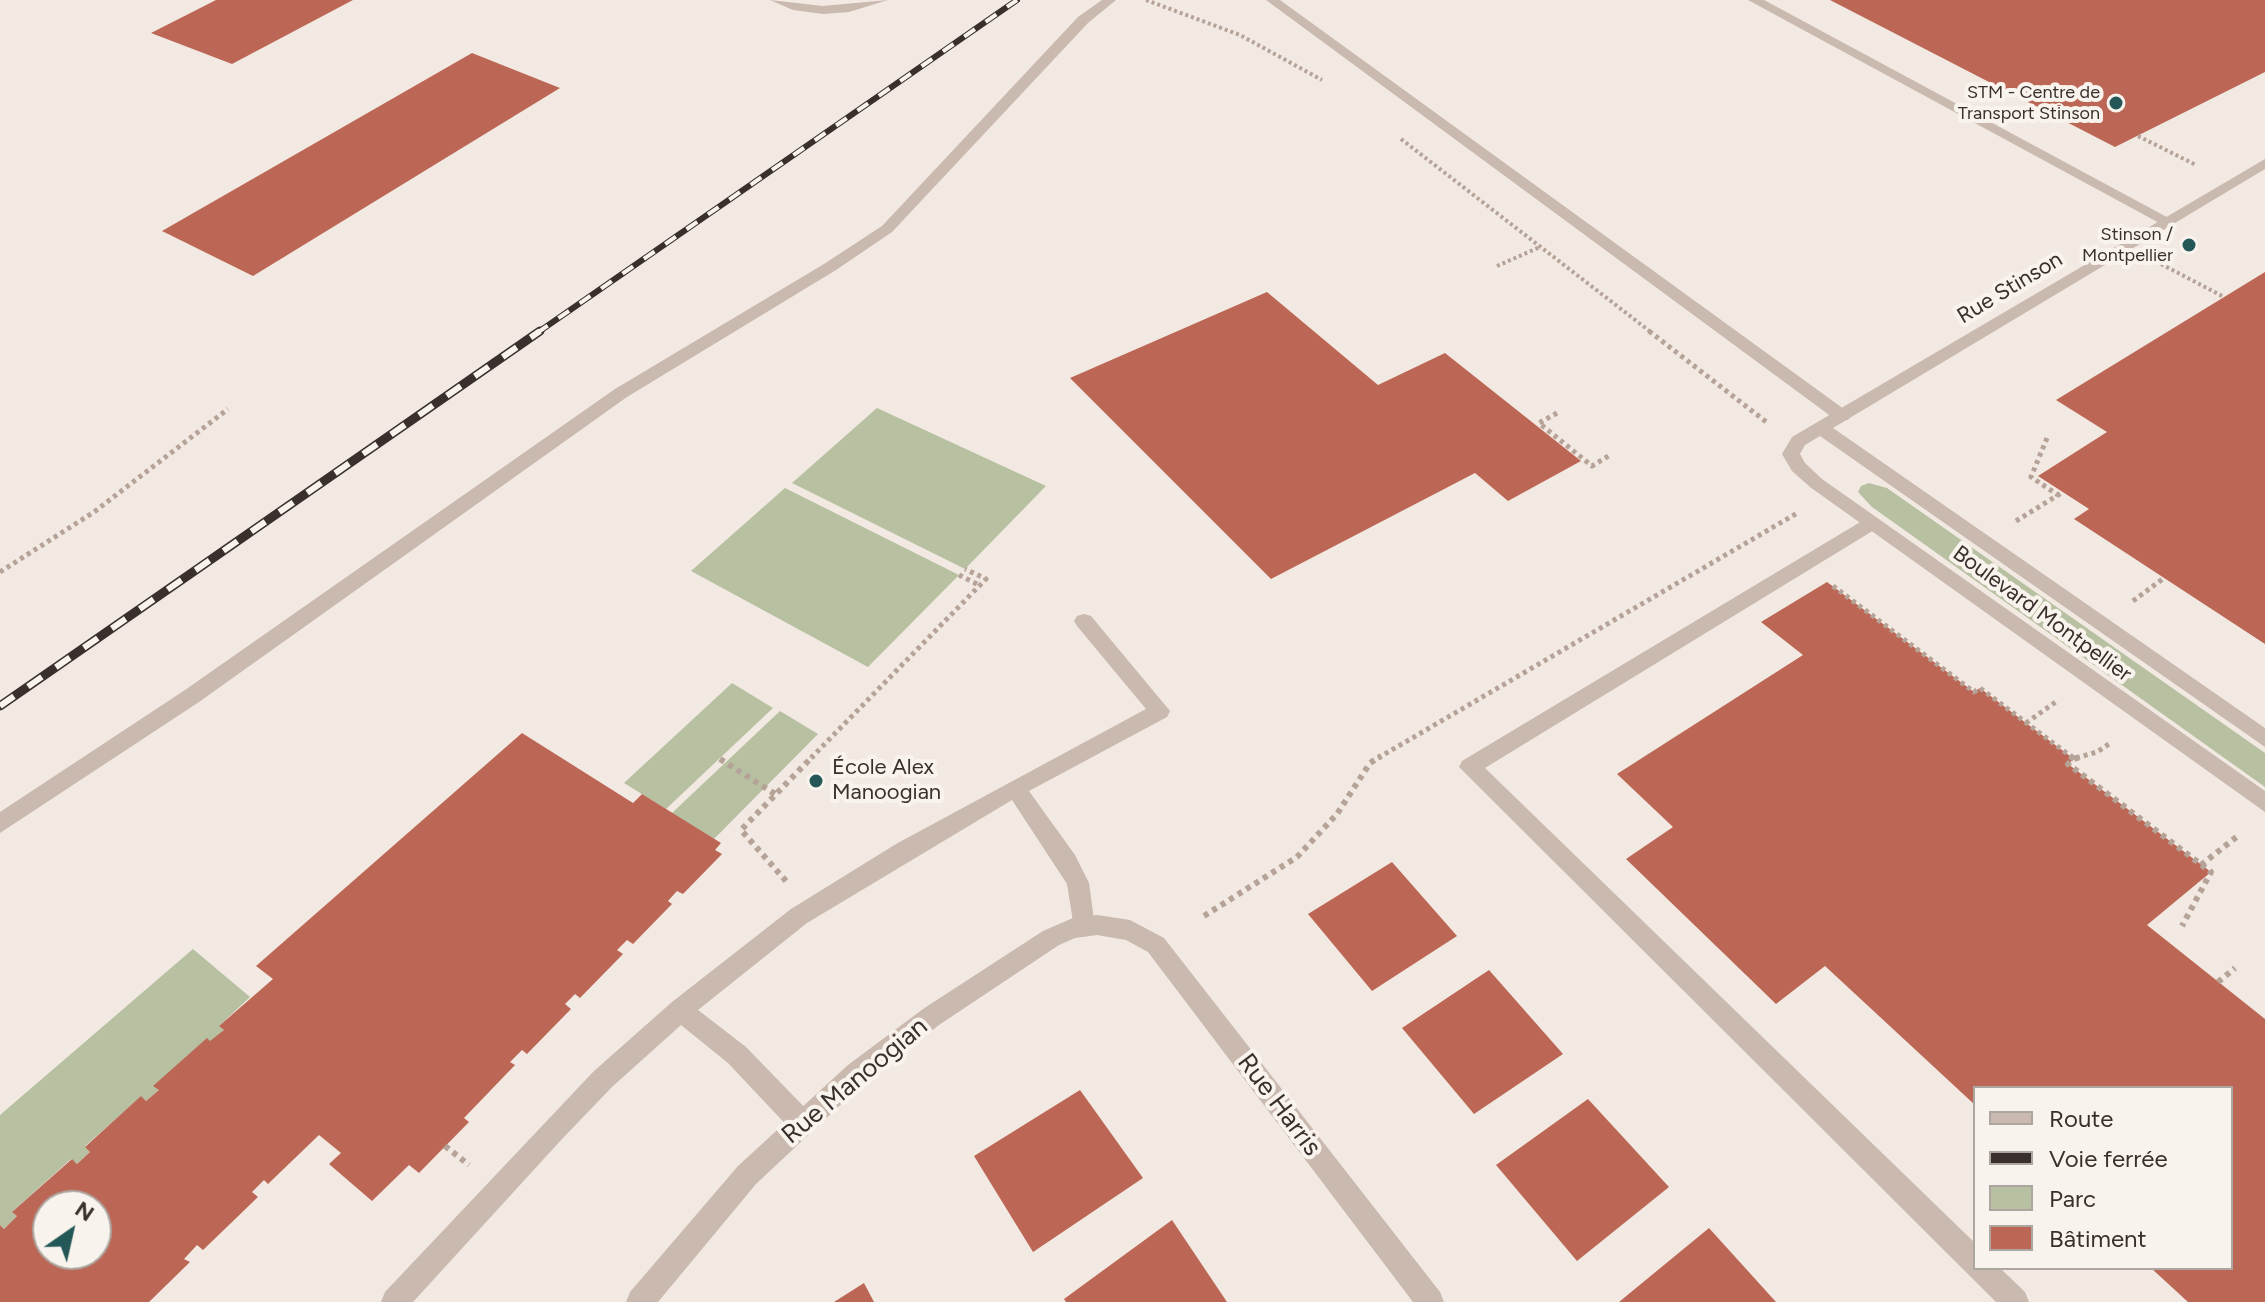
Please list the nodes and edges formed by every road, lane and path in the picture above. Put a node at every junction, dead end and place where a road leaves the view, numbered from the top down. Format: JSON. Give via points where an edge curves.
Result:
{"nodes":[{"id":1,"x":776,"y":0,"type":"edge"},
{"id":2,"x":882,"y":0,"type":"edge"},
{"id":3,"x":1110,"y":0,"type":"edge"},
{"id":4,"x":1146,"y":0,"type":"edge"},
{"id":5,"x":1272,"y":0,"type":"edge"},
{"id":6,"x":1754,"y":0,"type":"edge"},
{"id":7,"x":1333,"y":88,"type":"dead end"},
{"id":8,"x":1392,"y":132,"type":"dead end"},
{"id":9,"x":2138,"y":136,"type":"dead end"},
{"id":10,"x":2265,"y":163,"type":"edge"},
{"id":11,"x":2196,"y":165,"type":"dead end"},
{"id":12,"x":2168,"y":222,"type":"junction"},
{"id":13,"x":1540,"y":247,"type":"junction"},
{"id":14,"x":2160,"y":263,"type":"dead end"},
{"id":15,"x":1497,"y":266,"type":"dead end"},
{"id":16,"x":2224,"y":297,"type":"dead end"},
{"id":17,"x":228,"y":409,"type":"dead end"},
{"id":18,"x":1557,"y":413,"type":"dead end"},
{"id":19,"x":1842,"y":416,"type":"junction"},
{"id":20,"x":1760,"y":418,"type":"dead end"},
{"id":21,"x":1821,"y":428,"type":"junction"},
{"id":22,"x":2047,"y":438,"type":"dead end"},
{"id":23,"x":1610,"y":455,"type":"dead end"},
{"id":24,"x":1794,"y":461,"type":"joint"},
{"id":25,"x":1799,"y":512,"type":"dead end"},
{"id":26,"x":1872,"y":522,"type":"junction"},
{"id":27,"x":2014,"y":522,"type":"dead end"},
{"id":28,"x":965,"y":569,"type":"dead end"},
{"id":29,"x":0,"y":572,"type":"edge"},
{"id":30,"x":959,"y":575,"type":"dead end"},
{"id":31,"x":2164,"y":578,"type":"dead end"},
{"id":32,"x":1827,"y":582,"type":"dead end"},
{"id":33,"x":980,"y":585,"type":"junction"},
{"id":34,"x":2131,"y":603,"type":"dead end"},
{"id":35,"x":1084,"y":621,"type":"dead end"},
{"id":36,"x":2057,"y":701,"type":"dead end"},
{"id":37,"x":2026,"y":723,"type":"junction"},
{"id":38,"x":2265,"y":739,"type":"edge"},
{"id":39,"x":2112,"y":742,"type":"dead end"},
{"id":40,"x":720,"y":759,"type":"dead end"},
{"id":41,"x":2074,"y":759,"type":"junction"},
{"id":42,"x":1015,"y":788,"type":"junction"},
{"id":43,"x":775,"y":794,"type":"junction"},
{"id":44,"x":2265,"y":803,"type":"edge"},
{"id":45,"x":0,"y":824,"type":"edge"},
{"id":46,"x":2239,"y":835,"type":"dead end"},
{"id":47,"x":2201,"y":865,"type":"junction"},
{"id":48,"x":789,"y":885,"type":"dead end"},
{"id":49,"x":1204,"y":916,"type":"dead end"},
{"id":50,"x":1114,"y":926,"type":"joint"},
{"id":51,"x":2182,"y":926,"type":"dead end"},
{"id":52,"x":1083,"y":927,"type":"junction"},
{"id":53,"x":2235,"y":968,"type":"dead end"},
{"id":54,"x":2218,"y":982,"type":"dead end"},
{"id":55,"x":680,"y":1010,"type":"junction"},
{"id":56,"x":802,"y":1123,"type":"junction"},
{"id":57,"x":445,"y":1146,"type":"dead end"},
{"id":58,"x":473,"y":1169,"type":"dead end"},
{"id":59,"x":1973,"y":1260,"type":"edge"},
{"id":60,"x":1983,"y":1270,"type":"edge"},
{"id":61,"x":395,"y":1302,"type":"edge"},
{"id":62,"x":640,"y":1302,"type":"edge"},
{"id":63,"x":1430,"y":1302,"type":"edge"},
{"id":64,"x":2015,"y":1302,"type":"edge"}],
"edges":[{"from":1,"to":2,"type":"street","via":[[823,10]]},
{"from":3,"to":45,"type":"street","via":[[1083,20],[887,229],[621,393],[192,696]]},
{"from":4,"to":7,"type":"path","via":[[1240,35]]},
{"from":5,"to":19,"type":"street"},
{"from":6,"to":12,"type":"street"},
{"from":8,"to":13,"type":"path"},
{"from":9,"to":11,"type":"path"},
{"from":10,"to":12,"type":"street","name":"Rue Stinson"},
{"from":12,"to":19,"type":"street","name":"Rue Stinson"},
{"from":13,"to":15,"type":"path"},
{"from":13,"to":20,"type":"path"},
{"from":14,"to":16,"type":"path"},
{"from":17,"to":29,"type":"path","via":[[94,512]]},
{"from":18,"to":23,"type":"path","via":[[1539,423],[1560,442],[1592,466]]},
{"from":19,"to":21,"type":"street","name":"Rue Stinson"},
{"from":21,"to":24,"type":"street","name":"Rue Stinson","via":[[1794,445]]},
{"from":21,"to":38,"type":"street","name":"Boulevard Montpellier"},
{"from":22,"to":27,"type":"path","via":[[2031,477],[2060,494]]},
{"from":24,"to":26,"type":"street","name":"Boulevard Montpellier"},
{"from":25,"to":49,"type":"path","via":[[1370,763],[1337,814],[1297,857]]},
{"from":26,"to":44,"type":"street","name":"Boulevard Montpellier"},
{"from":26,"to":59,"type":"street","via":[[1470,767]]},
{"from":28,"to":33,"type":"path","via":[[986,579]]},
{"from":30,"to":33,"type":"path"},
{"from":31,"to":34,"type":"path"},
{"from":32,"to":37,"type":"path","via":[[1974,692],[1980,688]]},
{"from":33,"to":43,"type":"path"},
{"from":35,"to":42,"type":"street","via":[[1160,711]]},
{"from":36,"to":37,"type":"path"},
{"from":37,"to":41,"type":"path"},
{"from":39,"to":41,"type":"path"},
{"from":40,"to":43,"type":"path"},
{"from":41,"to":47,"type":"path","via":[[2068,764]]},
{"from":42,"to":52,"type":"street","via":[[1078,883]]},
{"from":42,"to":55,"type":"street","via":[[799,916]]},
{"from":43,"to":48,"type":"path","via":[[741,830]]},
{"from":46,"to":47,"type":"path"},
{"from":47,"to":51,"type":"path","via":[[2211,872]]},
{"from":50,"to":52,"type":"street","name":"Rue Manoogian"},
{"from":50,"to":63,"type":"street","name":"Rue Harris","via":[[1145,937],[1168,959]]},
{"from":52,"to":56,"type":"street","name":"Rue Manoogian","via":[[1051,938],[931,1017]]},
{"from":53,"to":54,"type":"path"},
{"from":55,"to":56,"type":"street","via":[[737,1055]]},
{"from":55,"to":61,"type":"street","via":[[553,1130]]},
{"from":56,"to":62,"type":"street","name":"Rue Manoogian","via":[[747,1175]]},
{"from":57,"to":58,"type":"path"},
{"from":60,"to":64,"type":"street"}]}
